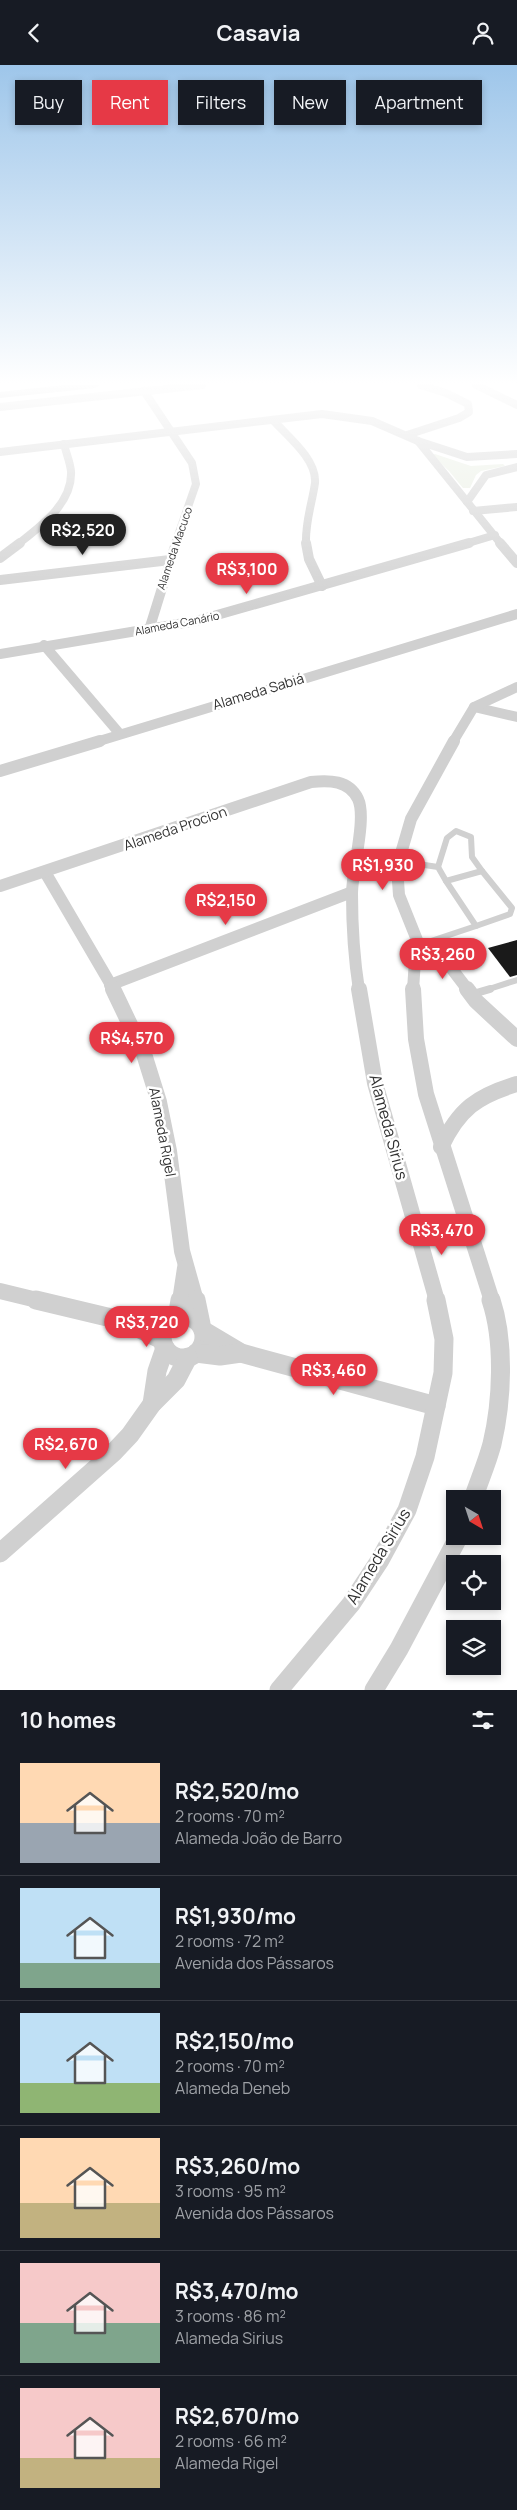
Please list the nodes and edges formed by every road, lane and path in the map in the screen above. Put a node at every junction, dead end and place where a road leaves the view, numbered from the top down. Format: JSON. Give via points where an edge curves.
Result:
{"nodes":[{"id":1,"x":68,"y":461,"type":"edge"},
{"id":2,"x":190,"y":461,"type":"edge"},
{"id":3,"x":308,"y":461,"type":"edge"},
{"id":4,"x":433,"y":461,"type":"edge"},
{"id":5,"x":517,"y":467,"type":"edge"},
{"id":6,"x":467,"y":502,"type":"junction"},
{"id":7,"x":517,"y":507,"type":"edge"},
{"id":8,"x":473,"y":511,"type":"junction"},
{"id":9,"x":495,"y":535,"type":"junction"},
{"id":10,"x":0,"y":558,"type":"edge"},
{"id":11,"x":170,"y":560,"type":"junction"},
{"id":12,"x":517,"y":563,"type":"edge"},
{"id":13,"x":0,"y":581,"type":"edge"},
{"id":14,"x":322,"y":586,"type":"junction"},
{"id":15,"x":517,"y":614,"type":"edge"},
{"id":16,"x":149,"y":630,"type":"junction"},
{"id":17,"x":44,"y":645,"type":"junction"},
{"id":18,"x":0,"y":654,"type":"edge"},
{"id":19,"x":517,"y":687,"type":"edge"},
{"id":20,"x":474,"y":707,"type":"junction"},
{"id":21,"x":517,"y":717,"type":"edge"},
{"id":22,"x":119,"y":733,"type":"junction"},
{"id":23,"x":0,"y":771,"type":"edge"},
{"id":24,"x":350,"y":787,"type":"joint"},
{"id":25,"x":397,"y":861,"type":"junction"},
{"id":26,"x":438,"y":867,"type":"junction"},
{"id":27,"x":45,"y":871,"type":"junction"},
{"id":28,"x":482,"y":871,"type":"junction"},
{"id":29,"x":446,"y":881,"type":"junction"},
{"id":30,"x":0,"y":886,"type":"edge"},
{"id":31,"x":352,"y":892,"type":"junction"},
{"id":32,"x":476,"y":926,"type":"junction"},
{"id":33,"x":419,"y":945,"type":"junction"},
{"id":34,"x":517,"y":980,"type":"edge"},
{"id":35,"x":110,"y":985,"type":"junction"},
{"id":36,"x":474,"y":997,"type":"junction"},
{"id":37,"x":517,"y":1039,"type":"edge"},
{"id":38,"x":517,"y":1084,"type":"edge"},
{"id":39,"x":442,"y":1147,"type":"junction"},
{"id":40,"x":185,"y":1268,"type":"junction"},
{"id":41,"x":0,"y":1291,"type":"edge"},
{"id":42,"x":173,"y":1320,"type":"junction"},
{"id":43,"x":124,"y":1321,"type":"junction"},
{"id":44,"x":203,"y":1328,"type":"junction"},
{"id":45,"x":163,"y":1344,"type":"junction"},
{"id":46,"x":241,"y":1353,"type":"junction"},
{"id":47,"x":192,"y":1355,"type":"junction"},
{"id":48,"x":152,"y":1404,"type":"junction"},
{"id":49,"x":436,"y":1406,"type":"junction"},
{"id":50,"x":476,"y":1490,"type":"edge"},
{"id":51,"x":454,"y":1545,"type":"edge"},
{"id":52,"x":0,"y":1553,"type":"edge"},
{"id":53,"x":279,"y":1690,"type":"edge"},
{"id":54,"x":374,"y":1690,"type":"edge"}],
"edges":[{"from":1,"to":10,"type":"street","via":[[70,485],[63,500],[53,513]]},
{"from":2,"to":11,"type":"street","name":"Alameda Macuco","via":[[196,484]]},
{"from":3,"to":14,"type":"street","via":[[315,481],[304,543],[308,560]]},
{"from":4,"to":6,"type":"street"},
{"from":5,"to":6,"type":"street","via":[[486,475]]},
{"from":6,"to":8,"type":"street"},
{"from":7,"to":8,"type":"street"},
{"from":8,"to":9,"type":"street"},
{"from":9,"to":12,"type":"street"},
{"from":9,"to":14,"type":"street","name":"Alameda Canário"},
{"from":11,"to":13,"type":"street"},
{"from":11,"to":16,"type":"street","name":"Alameda Macuco"},
{"from":14,"to":16,"type":"street","name":"Alameda Canário","via":[[196,621]]},
{"from":15,"to":22,"type":"street","name":"Alameda Sabiá"},
{"from":16,"to":17,"type":"street","name":"Alameda Canário"},
{"from":17,"to":18,"type":"street","name":"Alameda Canário"},
{"from":17,"to":22,"type":"street"},
{"from":19,"to":20,"type":"street"},
{"from":20,"to":21,"type":"street"},
{"from":20,"to":25,"type":"street","via":[[412,814]]},
{"from":22,"to":23,"type":"street","name":"Alameda Sabiá"},
{"from":24,"to":27,"type":"street","name":"Alameda Procion","via":[[335,781],[311,782]]},
{"from":24,"to":31,"type":"street","name":"Alameda Sirius","via":[[361,809]]},
{"from":25,"to":26,"type":"lane"},
{"from":25,"to":33,"type":"street","via":[[397,891]]},
{"from":26,"to":28,"type":"lane","via":[[446,838],[457,831],[471,837],[472,857]]},
{"from":26,"to":29,"type":"lane"},
{"from":27,"to":30,"type":"street","name":"Alameda Procion"},
{"from":27,"to":35,"type":"street","name":"Alameda Rigel"},
{"from":28,"to":29,"type":"lane"},
{"from":28,"to":32,"type":"lane","via":[[513,911]]},
{"from":29,"to":32,"type":"lane"},
{"from":31,"to":35,"type":"street"},
{"from":31,"to":49,"type":"street","name":"Alameda Sirius","via":[[353,951],[375,1083],[433,1281],[444,1339],[443,1373]]},
{"from":32,"to":33,"type":"lane"},
{"from":33,"to":36,"type":"street","via":[[439,952]]},
{"from":33,"to":39,"type":"street","via":[[413,962],[419,1059]]},
{"from":34,"to":36,"type":"lane"},
{"from":35,"to":40,"type":"street","name":"Alameda Rigel","via":[[126,1011],[155,1086]]},
{"from":36,"to":37,"type":"street"},
{"from":38,"to":39,"type":"street","via":[[494,1091],[462,1109],[450,1126]]},
{"from":39,"to":50,"type":"street","via":[[494,1308],[499,1341],[501,1382],[492,1444]]},
{"from":40,"to":42,"type":"street","name":"Alameda Rigel"},
{"from":40,"to":44,"type":"street","name":"Alameda Rigel","via":[[194,1286]]},
{"from":41,"to":43,"type":"street"},
{"from":42,"to":43,"type":"street"},
{"from":42,"to":44,"type":"street","via":[[186,1317]]},
{"from":42,"to":45,"type":"street","via":[[162,1333]]},
{"from":43,"to":45,"type":"street"},
{"from":44,"to":46,"type":"street"},
{"from":44,"to":47,"type":"street","via":[[202,1347]]},
{"from":45,"to":47,"type":"street","via":[[179,1357]]},
{"from":45,"to":48,"type":"street"},
{"from":46,"to":47,"type":"street"},
{"from":46,"to":49,"type":"street"},
{"from":47,"to":48,"type":"street","via":[[176,1380]]},
{"from":48,"to":52,"type":"street","via":[[113,1453]]},
{"from":49,"to":53,"type":"street","name":"Alameda Sirius","via":[[425,1457],[407,1510],[351,1604]]},
{"from":51,"to":54,"type":"street"}]}
